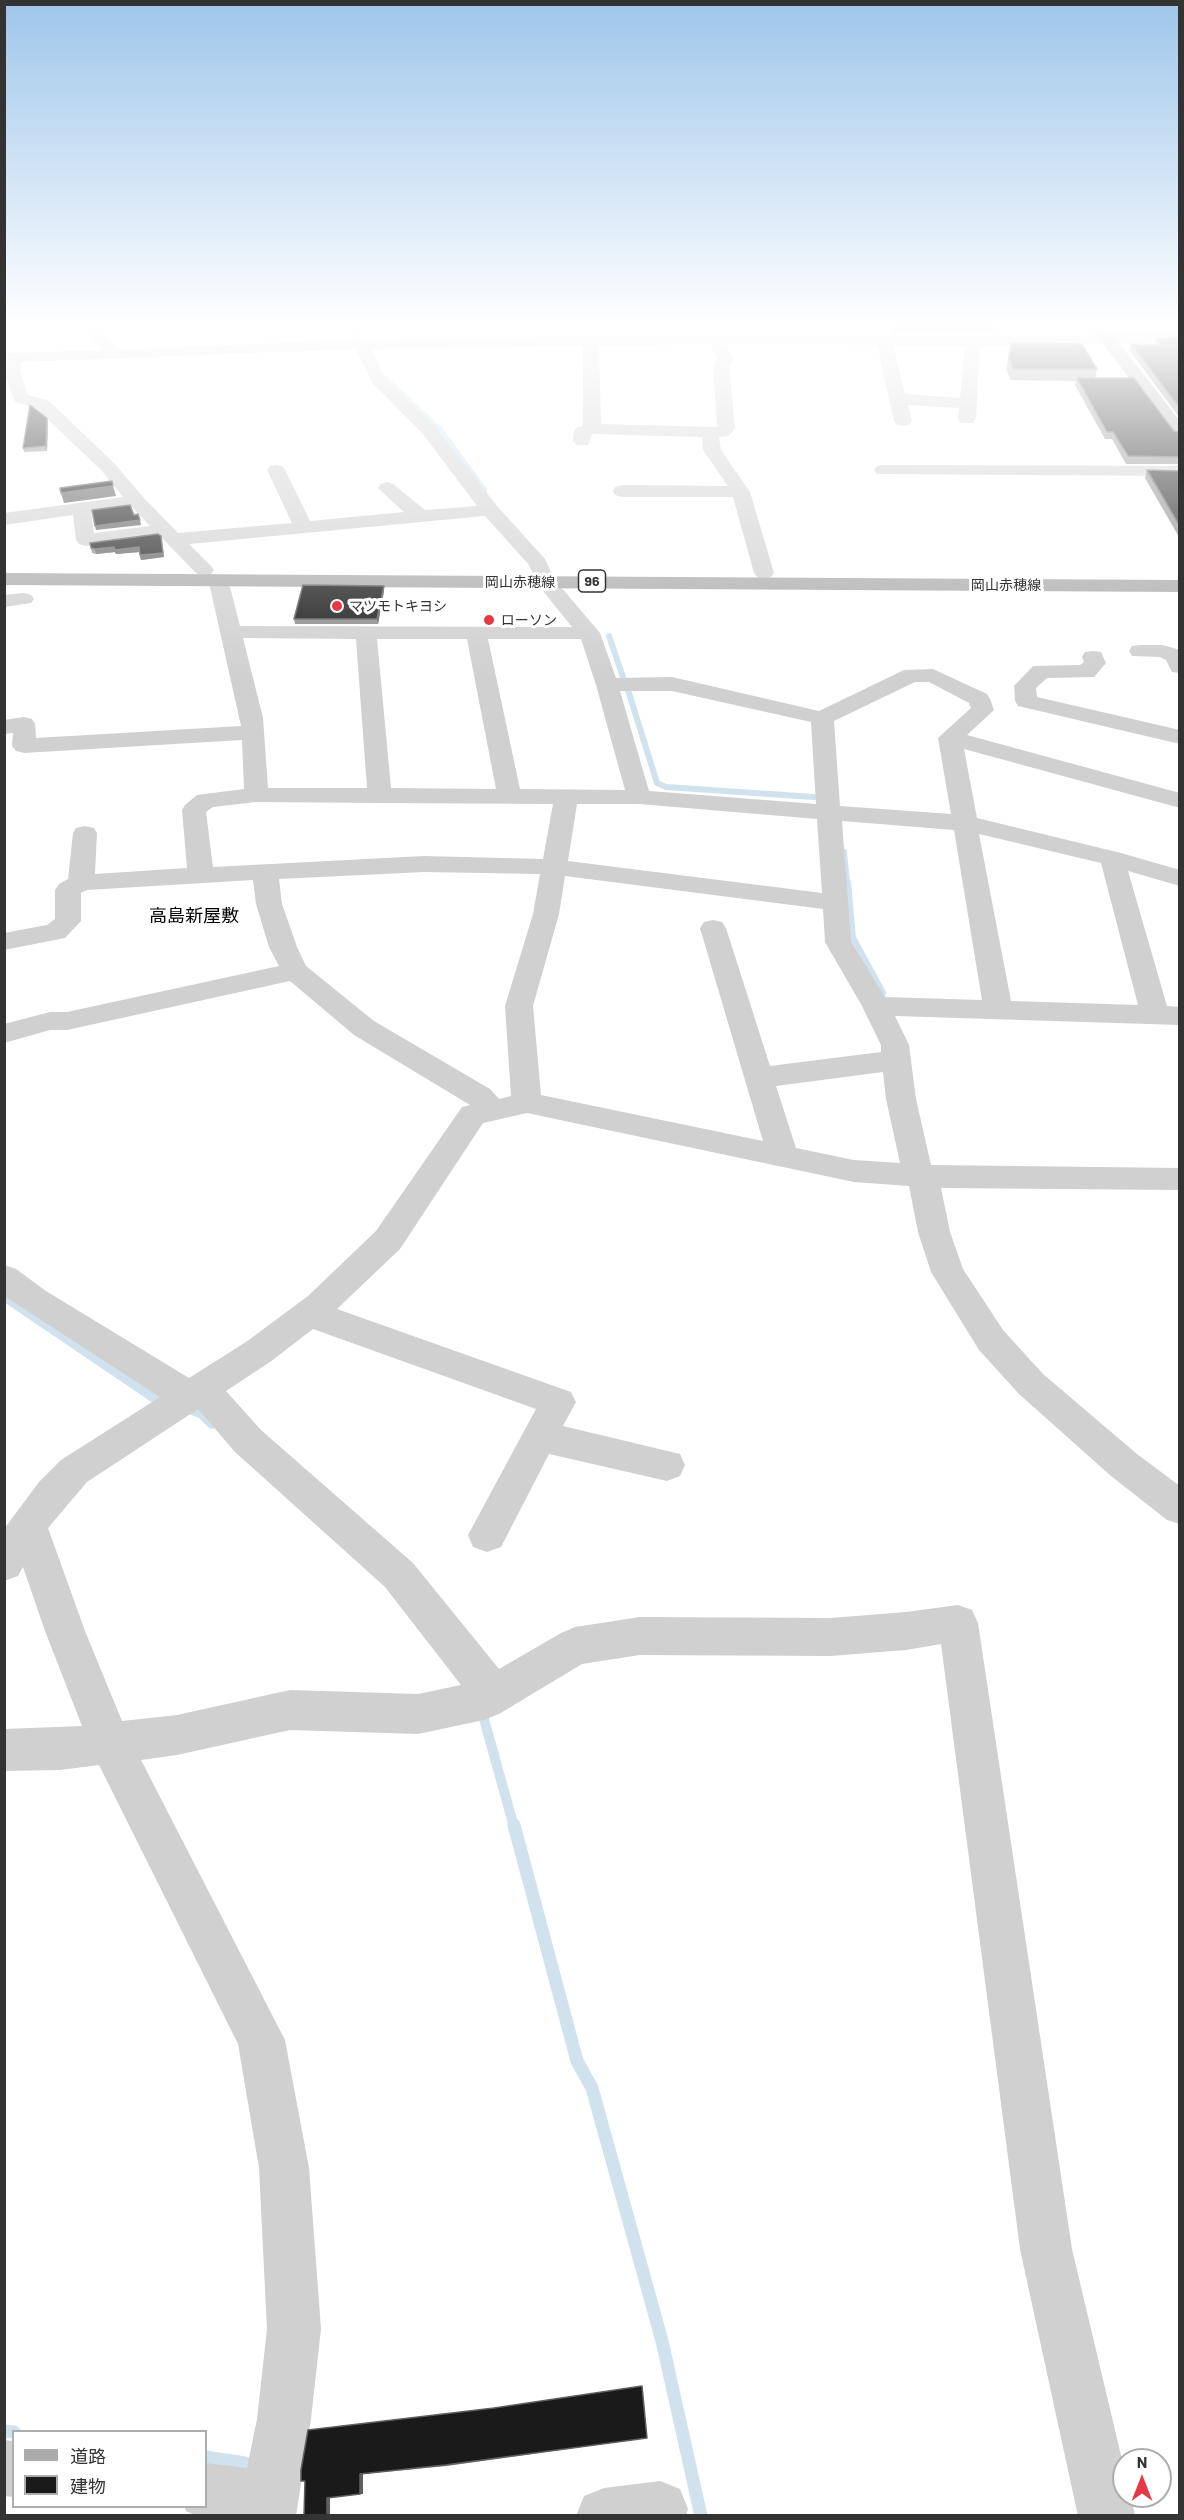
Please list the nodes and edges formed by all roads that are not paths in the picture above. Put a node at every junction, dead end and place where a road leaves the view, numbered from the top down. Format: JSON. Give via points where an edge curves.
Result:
{"nodes":[{"id":1,"x":82,"y":443,"type":"edge"},
{"id":2,"x":439,"y":443,"type":"edge"},
{"id":3,"x":711,"y":443,"type":"edge"},
{"id":4,"x":276,"y":470,"type":"dead end"},
{"id":5,"x":883,"y":470,"type":"dead end"},
{"id":6,"x":1179,"y":471,"type":"edge"},
{"id":7,"x":387,"y":488,"type":"dead end"},
{"id":8,"x":622,"y":491,"type":"dead end"},
{"id":9,"x":741,"y":492,"type":"junction"},
{"id":10,"x":136,"y":501,"type":"junction"},
{"id":11,"x":81,"y":509,"type":"junction"},
{"id":12,"x":490,"y":510,"type":"junction"},
{"id":13,"x":420,"y":516,"type":"junction"},
{"id":14,"x":4,"y":519,"type":"edge"},
{"id":15,"x":304,"y":527,"type":"junction"},
{"id":16,"x":171,"y":535,"type":"junction"},
{"id":17,"x":4,"y":569,"type":"edge"},
{"id":18,"x":764,"y":573,"type":"junction"},
{"id":19,"x":209,"y":574,"type":"junction"},
{"id":20,"x":1179,"y":574,"type":"edge"},
{"id":21,"x":544,"y":577,"type":"junction"},
{"id":22,"x":4,"y":579,"type":"edge"},
{"id":23,"x":1179,"y":586,"type":"edge"},
{"id":24,"x":231,"y":632,"type":"junction"},
{"id":25,"x":366,"y":632,"type":"junction"},
{"id":26,"x":476,"y":633,"type":"junction"},
{"id":27,"x":589,"y":633,"type":"junction"},
{"id":28,"x":1140,"y":651,"type":"dead end"},
{"id":29,"x":1093,"y":657,"type":"dead end"},
{"id":30,"x":1179,"y":667,"type":"edge"},
{"id":31,"x":607,"y":685,"type":"junction"},
{"id":32,"x":822,"y":718,"type":"junction"},
{"id":33,"x":4,"y":727,"type":"edge"},
{"id":34,"x":253,"y":732,"type":"junction"},
{"id":35,"x":1179,"y":737,"type":"edge"},
{"id":36,"x":950,"y":738,"type":"junction"},
{"id":37,"x":256,"y":795,"type":"junction"},
{"id":38,"x":381,"y":796,"type":"junction"},
{"id":39,"x":508,"y":796,"type":"junction"},
{"id":40,"x":566,"y":797,"type":"junction"},
{"id":41,"x":639,"y":797,"type":"junction"},
{"id":42,"x":1179,"y":801,"type":"edge"},
{"id":43,"x":829,"y":811,"type":"junction"},
{"id":44,"x":965,"y":823,"type":"junction"},
{"id":45,"x":85,"y":833,"type":"dead end"},
{"id":46,"x":1112,"y":858,"type":"junction"},
{"id":47,"x":553,"y":867,"type":"junction"},
{"id":48,"x":265,"y":873,"type":"junction"},
{"id":49,"x":201,"y":874,"type":"junction"},
{"id":50,"x":1179,"y":878,"type":"edge"},
{"id":51,"x":81,"y":883,"type":"junction"},
{"id":52,"x":834,"y":903,"type":"junction"},
{"id":53,"x":713,"y":928,"type":"dead end"},
{"id":54,"x":4,"y":942,"type":"edge"},
{"id":55,"x":295,"y":971,"type":"junction"},
{"id":56,"x":876,"y":1006,"type":"junction"},
{"id":57,"x":998,"y":1009,"type":"junction"},
{"id":58,"x":1167,"y":1016,"type":"edge"},
{"id":59,"x":4,"y":1034,"type":"edge"},
{"id":60,"x":898,"y":1060,"type":"junction"},
{"id":61,"x":759,"y":1078,"type":"junction"},
{"id":62,"x":526,"y":1103,"type":"junction"},
{"id":63,"x":492,"y":1110,"type":"junction"},
{"id":64,"x":783,"y":1157,"type":"junction"},
{"id":65,"x":922,"y":1176,"type":"junction"},
{"id":66,"x":1179,"y":1179,"type":"edge"},
{"id":67,"x":4,"y":1278,"type":"edge"},
{"id":68,"x":311,"y":1314,"type":"junction"},
{"id":69,"x":185,"y":1399,"type":"junction"},
{"id":70,"x":539,"y":1436,"type":"junction"},
{"id":71,"x":668,"y":1465,"type":"dead end"},
{"id":72,"x":1179,"y":1508,"type":"edge"},
{"id":73,"x":28,"y":1525,"type":"junction"},
{"id":74,"x":487,"y":1535,"type":"dead end"},
{"id":75,"x":4,"y":1564,"type":"edge"},
{"id":76,"x":482,"y":1699,"type":"junction"},
{"id":77,"x":110,"y":1743,"type":"junction"},
{"id":78,"x":4,"y":1750,"type":"edge"},
{"id":79,"x":236,"y":2503,"type":"edge"},
{"id":80,"x":660,"y":2509,"type":"dead end"},
{"id":81,"x":604,"y":2516,"type":"edge"},
{"id":82,"x":1107,"y":2516,"type":"edge"}],
"edges":[{"from":1,"to":10,"type":"street"},
{"from":2,"to":12,"type":"street"},
{"from":3,"to":9,"type":"street","via":[[712,450]]},
{"from":4,"to":15,"type":"street"},
{"from":5,"to":6,"type":"street"},
{"from":7,"to":13,"type":"street"},
{"from":8,"to":9,"type":"street"},
{"from":9,"to":18,"type":"street"},
{"from":10,"to":11,"type":"street"},
{"from":10,"to":16,"type":"street"},
{"from":11,"to":14,"type":"street"},
{"from":11,"to":16,"type":"street","via":[[86,540]]},
{"from":12,"to":13,"type":"street"},
{"from":12,"to":21,"type":"street","via":[[538,563]]},
{"from":13,"to":15,"type":"street"},
{"from":15,"to":16,"type":"street"},
{"from":16,"to":19,"type":"street"},
{"from":17,"to":19,"type":"main road","name":"岡山赤穂線","number":"96"},
{"from":18,"to":20,"type":"main road","name":"岡山赤穂線","number":"96"},
{"from":18,"to":21,"type":"main road","name":"岡山赤穂線","number":"96"},
{"from":19,"to":21,"type":"main road","name":"岡山赤穂線","number":"96"},
{"from":19,"to":22,"type":"main road","name":"岡山赤穂線","number":"96"},
{"from":19,"to":24,"type":"street","via":[[220,587]]},
{"from":21,"to":23,"type":"main road","name":"岡山赤穂線","number":"96"},
{"from":21,"to":27,"type":"street"},
{"from":24,"to":25,"type":"street"},
{"from":24,"to":34,"type":"street"},
{"from":25,"to":26,"type":"street"},
{"from":25,"to":38,"type":"street"},
{"from":26,"to":27,"type":"street"},
{"from":26,"to":39,"type":"street"},
{"from":27,"to":31,"type":"street"},
{"from":28,"to":30,"type":"street","via":[[1163,651],[1175,656]]},
{"from":29,"to":35,"type":"street","via":[[1095,663],[1086,672],[1041,671],[1025,686],[1026,701]]},
{"from":31,"to":32,"type":"street","via":[[672,684]]},
{"from":31,"to":41,"type":"street"},
{"from":32,"to":36,"type":"street","via":[[912,675],[933,676],[979,699],[983,710]]},
{"from":32,"to":43,"type":"street"},
{"from":33,"to":34,"type":"street","via":[[24,724],[24,746]]},
{"from":34,"to":37,"type":"street"},
{"from":36,"to":42,"type":"street"},
{"from":36,"to":44,"type":"street"},
{"from":37,"to":38,"type":"street"},
{"from":37,"to":49,"type":"street","via":[[206,800],[194,810]]},
{"from":38,"to":39,"type":"street"},
{"from":39,"to":40,"type":"street"},
{"from":40,"to":41,"type":"street"},
{"from":40,"to":47,"type":"street"},
{"from":41,"to":43,"type":"street"},
{"from":43,"to":44,"type":"street"},
{"from":43,"to":52,"type":"street"},
{"from":44,"to":46,"type":"street"},
{"from":44,"to":57,"type":"street"},
{"from":45,"to":51,"type":"street"},
{"from":46,"to":50,"type":"street"},
{"from":46,"to":58,"type":"street"},
{"from":47,"to":48,"type":"street","via":[[424,864]]},
{"from":47,"to":52,"type":"street"},
{"from":47,"to":62,"type":"street","via":[[546,914],[519,1006]]},
{"from":48,"to":49,"type":"street"},
{"from":48,"to":55,"type":"street","via":[[273,915]]},
{"from":49,"to":51,"type":"street"},
{"from":51,"to":54,"type":"street","via":[[68,890],[69,921],[56,932]]},
{"from":52,"to":56,"type":"street","via":[[838,942]]},
{"from":53,"to":61,"type":"street"},
{"from":55,"to":59,"type":"street"},
{"from":55,"to":63,"type":"street","via":[[364,1029],[479,1096]]},
{"from":56,"to":57,"type":"street"},
{"from":56,"to":60,"type":"street"},
{"from":57,"to":58,"type":"street"},
{"from":60,"to":61,"type":"street"},
{"from":60,"to":65,"type":"street","via":[[901,1099],[916,1166]]},
{"from":61,"to":64,"type":"street"},
{"from":62,"to":63,"type":"street"},
{"from":62,"to":64,"type":"street"},
{"from":63,"to":68,"type":"street","via":[[473,1115],[388,1240]]},
{"from":64,"to":65,"type":"street","via":[[854,1171]]},
{"from":65,"to":66,"type":"street"},
{"from":65,"to":72,"type":"street","via":[[934,1232],[948,1272],[991,1340],[1031,1384]]},
{"from":67,"to":69,"type":"street"},
{"from":68,"to":69,"type":"street"},
{"from":68,"to":70,"type":"street","via":[[558,1402]]},
{"from":69,"to":73,"type":"street","via":[[74,1471]]},
{"from":69,"to":76,"type":"street","via":[[248,1441],[399,1575]]},
{"from":70,"to":71,"type":"street"},
{"from":70,"to":74,"type":"street"},
{"from":73,"to":75,"type":"street"},
{"from":73,"to":77,"type":"street"},
{"from":76,"to":77,"type":"street","via":[[418,1714],[290,1710],[177,1735]]},
{"from":76,"to":82,"type":"street","via":[[575,1646],[640,1636],[830,1637],[958,1623],[1046,2249]]},
{"from":77,"to":78,"type":"street"},
{"from":77,"to":79,"type":"street","via":[[261,2040],[284,2168],[294,2329],[284,2419]]},
{"from":80,"to":81,"type":"street"}]}
